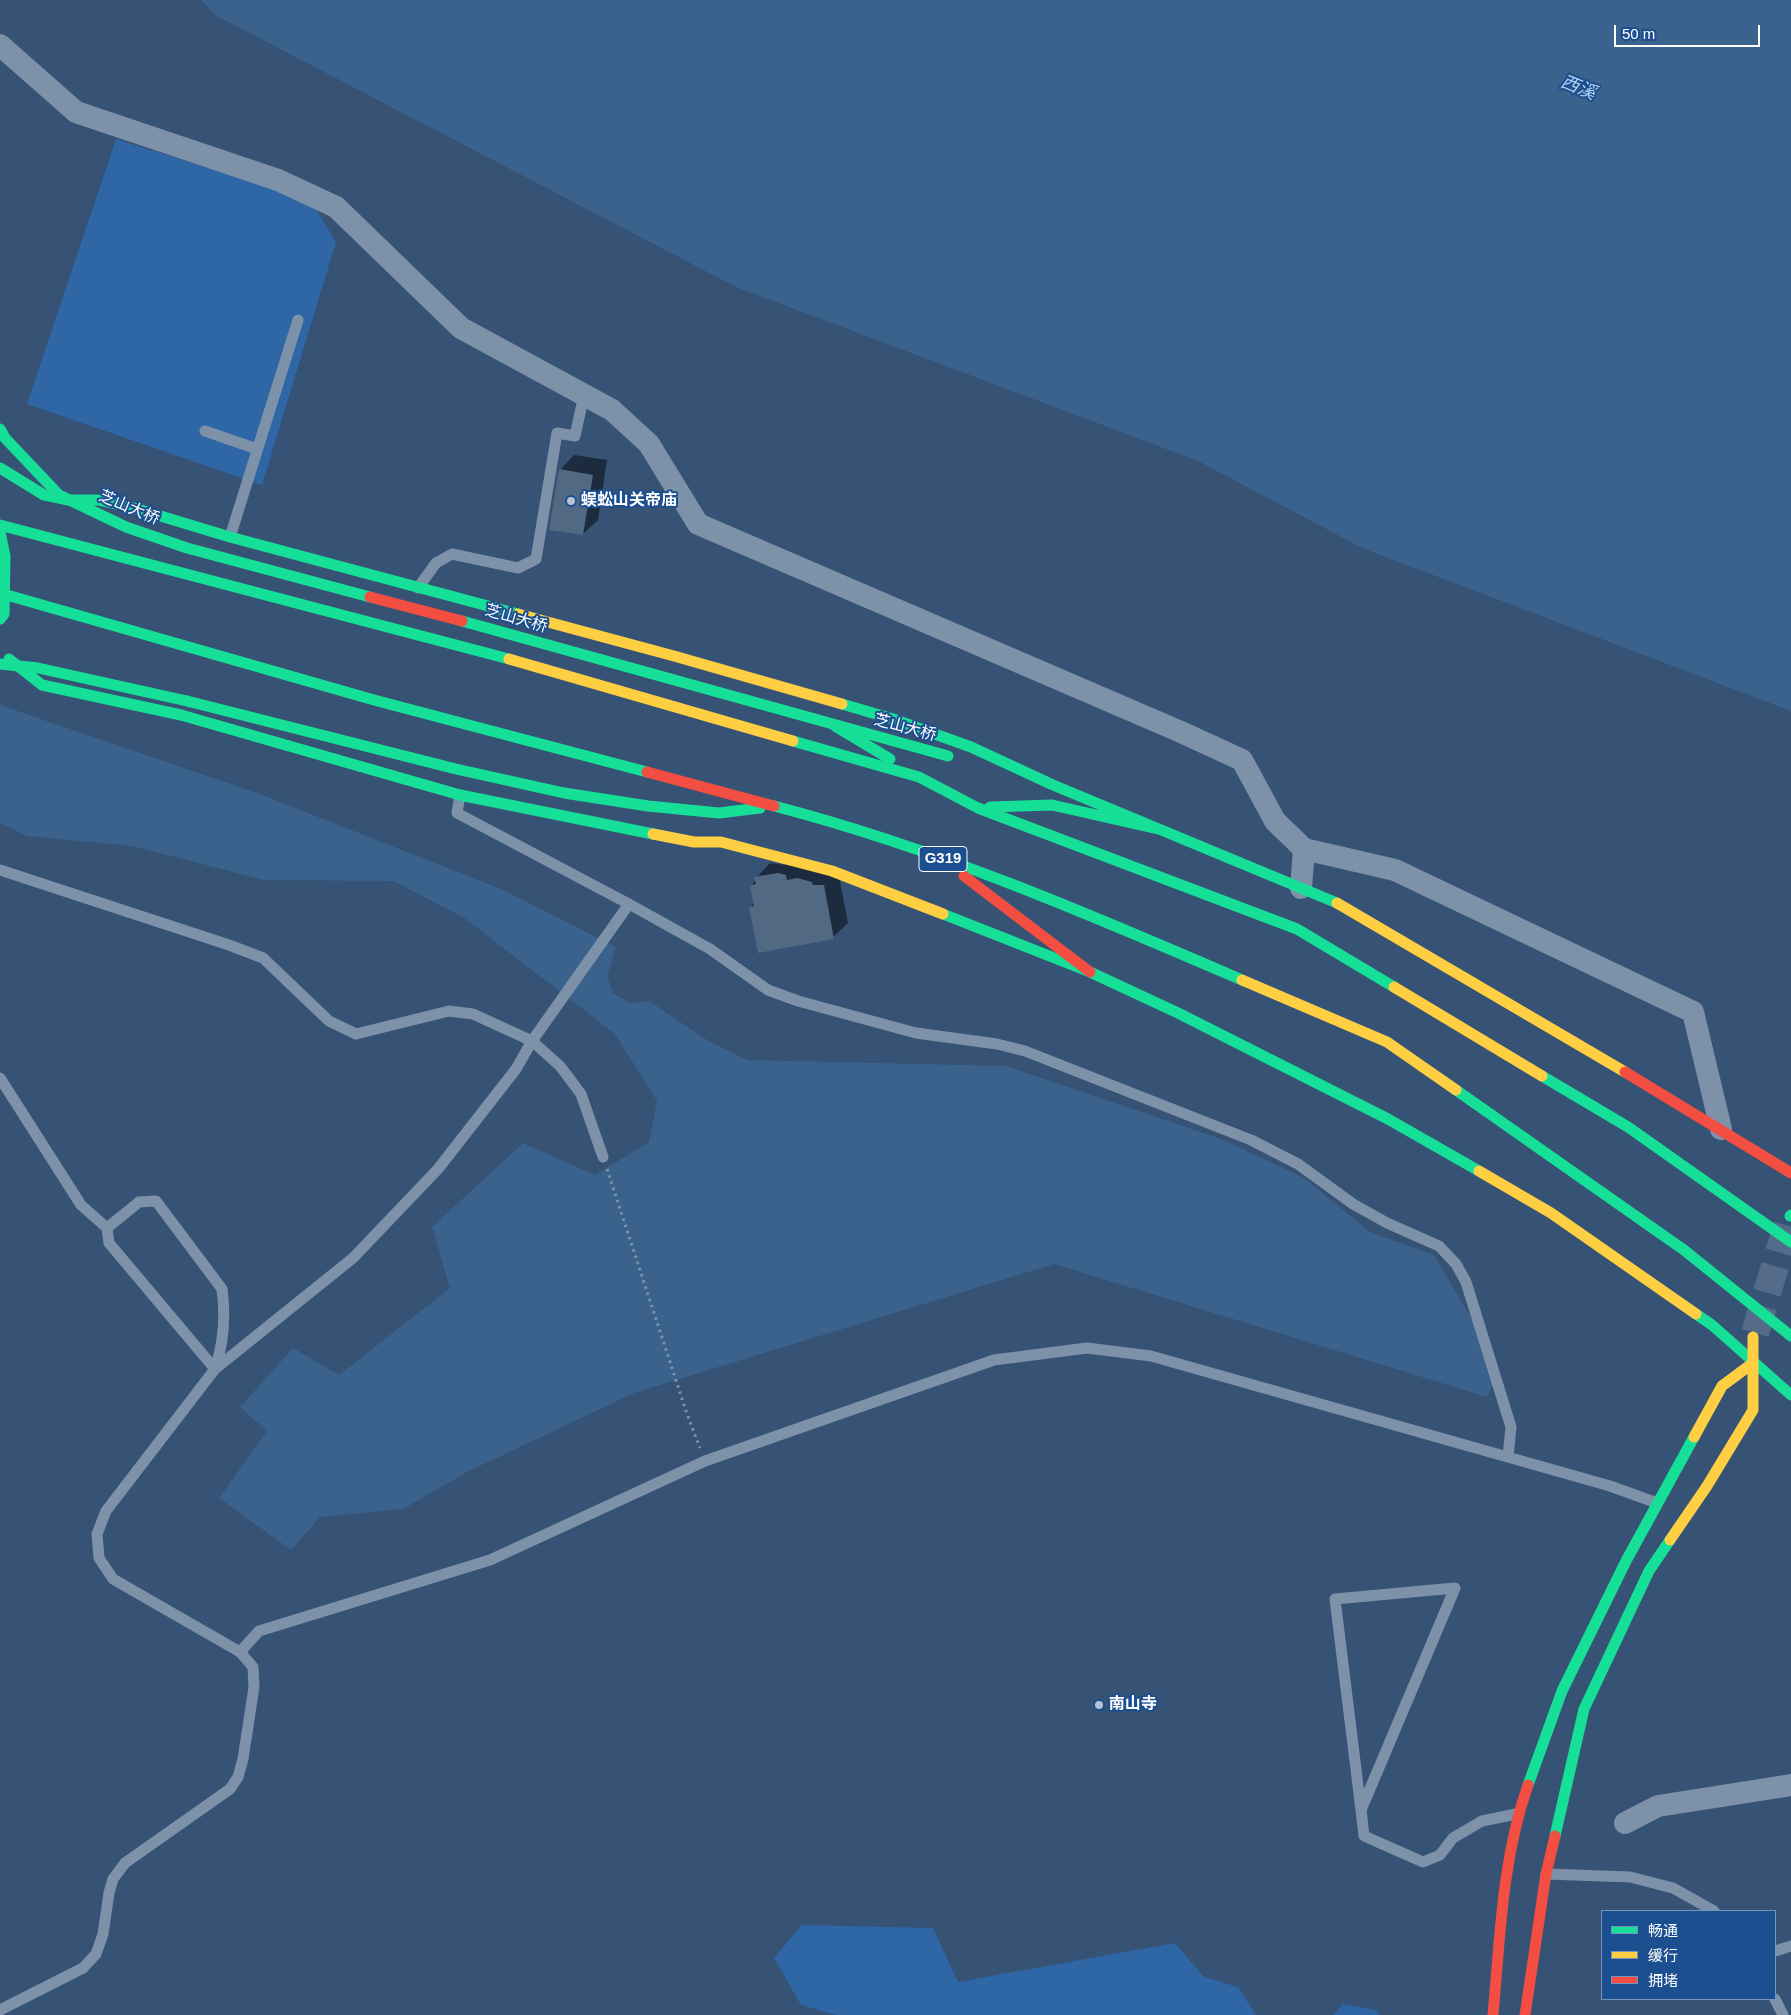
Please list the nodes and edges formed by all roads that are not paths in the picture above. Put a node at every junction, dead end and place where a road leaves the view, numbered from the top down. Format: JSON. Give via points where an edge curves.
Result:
{"nodes":[{"id":1,"x":0,"y":45,"type":"edge"},
{"id":2,"x":298,"y":320,"type":"dead end"},
{"id":3,"x":584,"y":395,"type":"junction"},
{"id":4,"x":0,"y":429,"type":"edge"},
{"id":5,"x":205,"y":431,"type":"dead end"},
{"id":6,"x":257,"y":449,"type":"junction"},
{"id":7,"x":0,"y":468,"type":"edge"},
{"id":8,"x":0,"y":525,"type":"edge"},
{"id":9,"x":0,"y":532,"type":"edge"},
{"id":10,"x":230,"y":537,"type":"junction"},
{"id":11,"x":418,"y":588,"type":"junction"},
{"id":12,"x":0,"y":593,"type":"edge"},
{"id":13,"x":0,"y":619,"type":"edge"},
{"id":14,"x":0,"y":652,"type":"edge"},
{"id":15,"x":0,"y":664,"type":"edge"},
{"id":16,"x":835,"y":726,"type":"junction"},
{"id":17,"x":959,"y":759,"type":"dead end"},
{"id":18,"x":987,"y":767,"type":"dead end"},
{"id":19,"x":919,"y":777,"type":"junction"},
{"id":20,"x":1054,"y":785,"type":"junction"},
{"id":21,"x":460,"y":795,"type":"junction"},
{"id":22,"x":774,"y":806,"type":"junction"},
{"id":23,"x":978,"y":808,"type":"junction"},
{"id":24,"x":1158,"y":829,"type":"junction"},
{"id":25,"x":1304,"y":849,"type":"junction"},
{"id":26,"x":942,"y":858,"type":"junction"},
{"id":27,"x":0,"y":870,"type":"edge"},
{"id":28,"x":1301,"y":888,"type":"junction"},
{"id":29,"x":629,"y":904,"type":"junction"},
{"id":30,"x":1090,"y":972,"type":"junction"},
{"id":31,"x":532,"y":1041,"type":"junction"},
{"id":32,"x":0,"y":1078,"type":"edge"},
{"id":33,"x":1721,"y":1129,"type":"junction"},
{"id":34,"x":603,"y":1157,"type":"road end"},
{"id":35,"x":1791,"y":1173,"type":"edge"},
{"id":36,"x":107,"y":1228,"type":"junction"},
{"id":37,"x":1791,"y":1242,"type":"edge"},
{"id":38,"x":1753,"y":1336,"type":"tunnel mouth"},
{"id":39,"x":1791,"y":1336,"type":"edge"},
{"id":40,"x":1753,"y":1363,"type":"junction"},
{"id":41,"x":214,"y":1369,"type":"junction"},
{"id":42,"x":1791,"y":1395,"type":"edge"},
{"id":43,"x":1508,"y":1457,"type":"junction"},
{"id":44,"x":1659,"y":1503,"type":"junction"},
{"id":45,"x":240,"y":1652,"type":"junction"},
{"id":46,"x":1791,"y":1785,"type":"edge"},
{"id":47,"x":1361,"y":1810,"type":"junction"},
{"id":48,"x":1518,"y":1814,"type":"junction"},
{"id":49,"x":1625,"y":1823,"type":"dead end"},
{"id":50,"x":1546,"y":1874,"type":"junction"},
{"id":51,"x":1712,"y":1910,"type":"edge"},
{"id":52,"x":1791,"y":1946,"type":"edge"},
{"id":53,"x":1776,"y":1951,"type":"edge"},
{"id":54,"x":1776,"y":2000,"type":"edge"},
{"id":55,"x":0,"y":2010,"type":"edge"},
{"id":56,"x":1493,"y":2015,"type":"edge"},
{"id":57,"x":1525,"y":2015,"type":"edge"},
{"id":58,"x":1783,"y":2015,"type":"edge"}],
"edges":[{"from":1,"to":3,"type":"street","via":[[76,112],[278,180],[336,207],[460,328]]},
{"from":2,"to":6,"type":"lane"},
{"from":3,"to":11,"type":"lane","via":[[575,436],[557,432],[536,559],[518,568],[452,554],[436,562]]},
{"from":3,"to":25,"type":"street","via":[[612,410],[649,444],[698,524],[1242,760],[1275,821]]},
{"from":4,"to":16,"type":"main road","name":"芝山大桥","bridge":true,"via":[[59,495],[126,526],[187,548]]},
{"from":5,"to":6,"type":"lane"},
{"from":6,"to":10,"type":"lane"},
{"from":7,"to":10,"type":"main road","via":[[44,495],[116,504]]},
{"from":8,"to":19,"type":"main road","via":[[472,649]]},
{"from":9,"to":13,"type":"main road","bridge":true,"via":[[6,556],[4,614]]},
{"from":10,"to":11,"type":"main road"},
{"from":11,"to":20,"type":"main road","via":[[894,719],[971,747]]},
{"from":12,"to":22,"type":"main road","number":"G319","via":[[383,702]]},
{"from":14,"to":21,"type":"main road","via":[[42,685],[180,715]]},
{"from":15,"to":22,"type":"main road","bridge":true,"via":[[38,668],[187,701],[564,793],[719,813]]},
{"from":16,"to":17,"type":"main road","name":"芝山大桥"},
{"from":16,"to":19,"type":"main road"},
{"from":18,"to":20,"type":"main road"},
{"from":19,"to":23,"type":"main road"},
{"from":20,"to":24,"type":"main road"},
{"from":21,"to":29,"type":"lane","via":[[457,814]]},
{"from":21,"to":30,"type":"main road","via":[[694,842],[721,842],[832,871]]},
{"from":22,"to":26,"type":"main road","number":"G319","via":[[836,822]]},
{"from":23,"to":24,"type":"main road","via":[[1052,805]]},
{"from":23,"to":37,"type":"main road","via":[[1297,929],[1628,1127]]},
{"from":24,"to":28,"type":"main road"},
{"from":25,"to":28,"type":"street"},
{"from":25,"to":33,"type":"street","via":[[1395,870],[1693,1012]]},
{"from":26,"to":30,"type":"main road"},
{"from":26,"to":39,"type":"main road","number":"G319","via":[[1082,911],[1387,1042],[1684,1250]]},
{"from":27,"to":31,"type":"lane","via":[[263,958],[329,1021],[356,1034],[449,1011],[473,1014]]},
{"from":28,"to":33,"type":"main road","via":[[1337,903]]},
{"from":29,"to":31,"type":"lane"},
{"from":29,"to":43,"type":"lane","via":[[710,949],[768,990],[798,1002],[916,1033],[1025,1051],[1251,1140],[1298,1164],[1353,1204],[1439,1246],[1456,1264],[1466,1282],[1511,1427]]},
{"from":30,"to":40,"type":"main road","via":[[1388,1118],[1551,1213],[1712,1325]]},
{"from":31,"to":34,"type":"lane","via":[[560,1066],[581,1094]]},
{"from":31,"to":41,"type":"lane","via":[[516,1069],[438,1168],[353,1258]]},
{"from":32,"to":36,"type":"lane","via":[[81,1205]]},
{"from":33,"to":35,"type":"main road"},
{"from":36,"to":41,"type":"lane","via":[[109,1243]]},
{"from":36,"to":41,"type":"lane","via":[[139,1202],[156,1202],[197,1255],[222,1289],[222,1345]]},
{"from":38,"to":40,"type":"main road"},
{"from":40,"to":42,"type":"main road"},
{"from":40,"to":44,"type":"main road","via":[[1722,1386]]},
{"from":40,"to":50,"type":"main road","via":[[1753,1410],[1707,1486],[1649,1570],[1584,1709]]},
{"from":41,"to":45,"type":"lane","via":[[106,1511],[96,1534],[99,1558],[113,1579]]},
{"from":43,"to":44,"type":"lane"},
{"from":43,"to":45,"type":"lane","via":[[1151,1356],[1087,1348],[994,1360],[705,1461],[490,1560],[259,1631]]},
{"from":44,"to":48,"type":"main road","via":[[1562,1691]]},
{"from":45,"to":55,"type":"lane","via":[[253,1667],[254,1687],[243,1759],[238,1777],[230,1789],[125,1863],[113,1879],[96,1954],[82,1968]]},
{"from":46,"to":49,"type":"street","via":[[1658,1806]]},
{"from":47,"to":47,"type":"lane","via":[[1335,1599],[1455,1588],[1387,1748]]},
{"from":47,"to":48,"type":"lane","via":[[1364,1836],[1423,1862],[1440,1855],[1453,1838],[1482,1821]]},
{"from":48,"to":56,"type":"main road","via":[[1506,1870]]},
{"from":50,"to":51,"type":"lane","via":[[1630,1877],[1673,1888]]},
{"from":50,"to":57,"type":"main road"},
{"from":52,"to":53,"type":"lane"},
{"from":54,"to":58,"type":"lane"}]}
